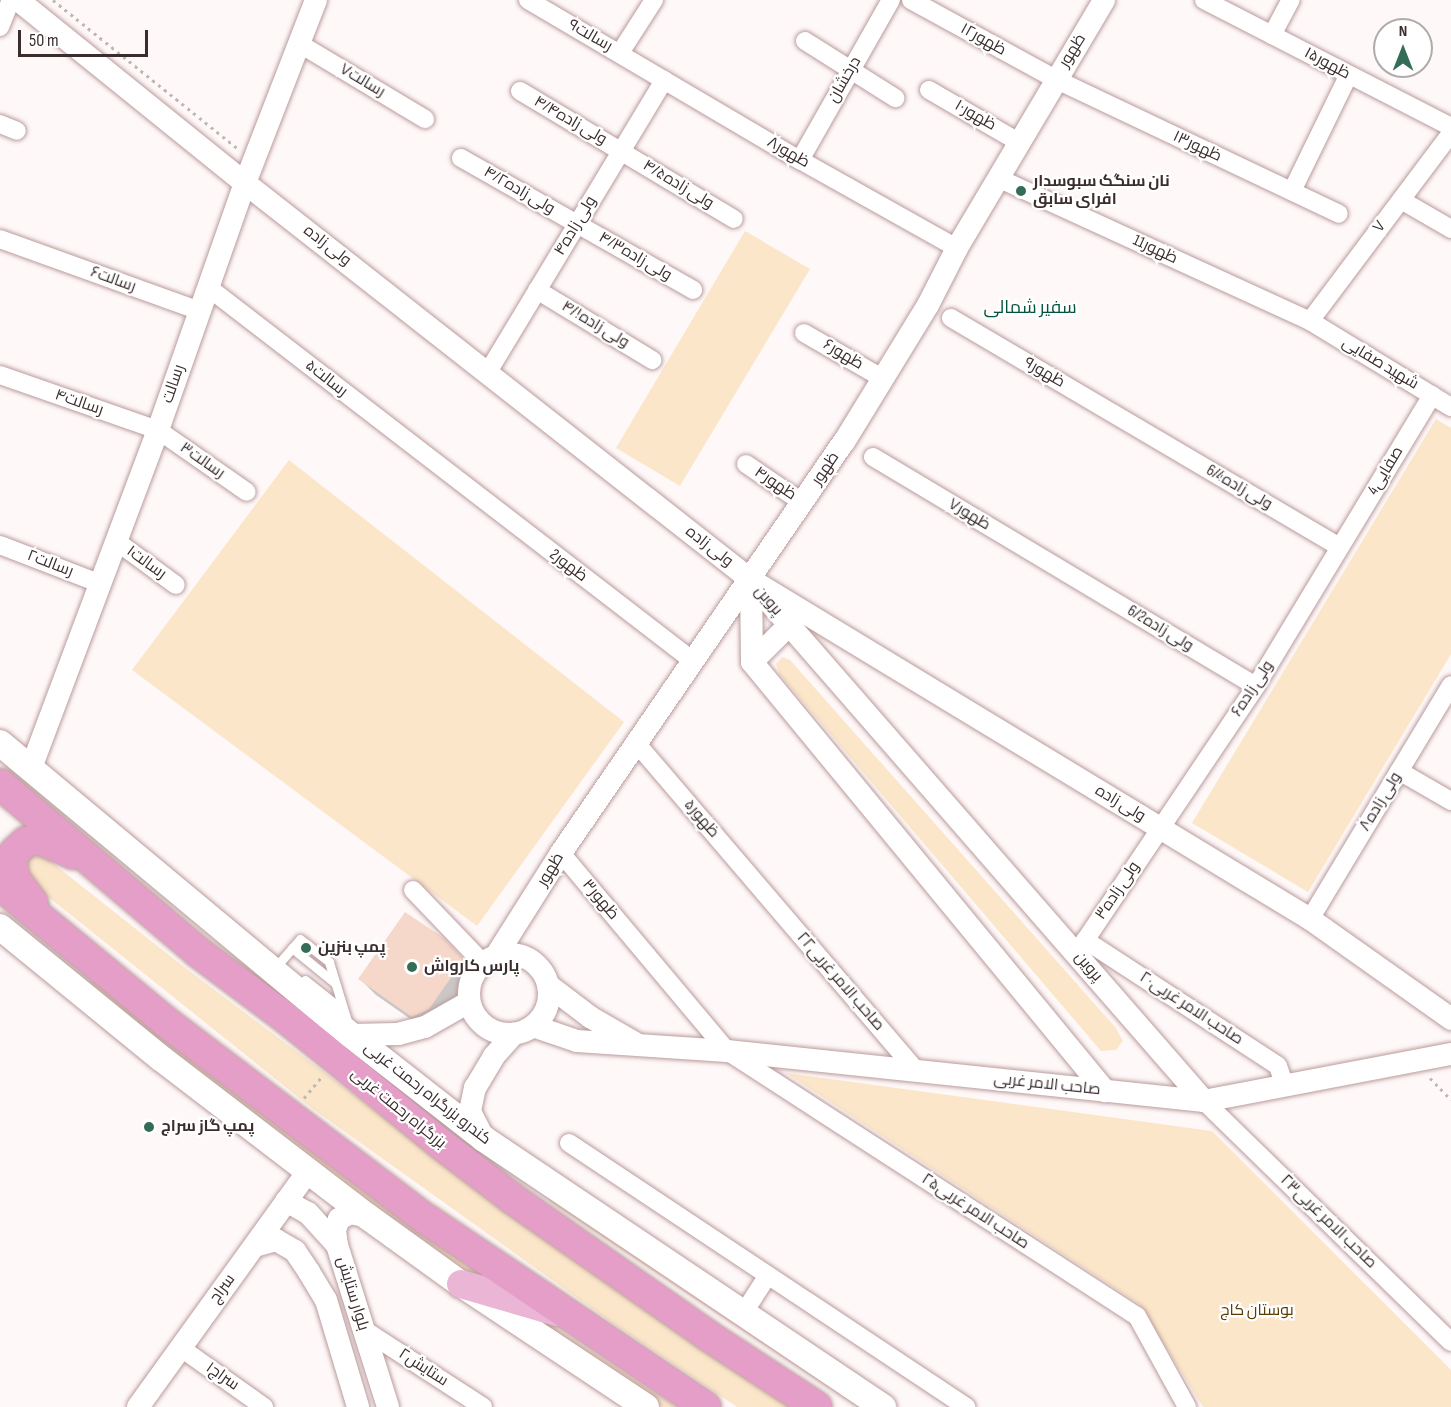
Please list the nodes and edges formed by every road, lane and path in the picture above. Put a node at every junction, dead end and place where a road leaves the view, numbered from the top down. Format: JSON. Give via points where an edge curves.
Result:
{"nodes":[{"id":1,"x":11,"y":0,"type":"edge"},
{"id":2,"x":18,"y":0,"type":"edge"},
{"id":3,"x":53,"y":0,"type":"edge"},
{"id":4,"x":316,"y":0,"type":"edge"},
{"id":5,"x":528,"y":0,"type":"edge"},
{"id":6,"x":654,"y":0,"type":"edge"},
{"id":7,"x":891,"y":0,"type":"edge"},
{"id":8,"x":911,"y":0,"type":"edge"},
{"id":9,"x":1204,"y":0,"type":"edge"},
{"id":10,"x":1291,"y":0,"type":"edge"},
{"id":11,"x":1096,"y":4,"type":"edge"},
{"id":12,"x":0,"y":27,"type":"edge"},
{"id":13,"x":1272,"y":35,"type":"junction"},
{"id":14,"x":805,"y":41,"type":"dead end"},
{"id":15,"x":300,"y":44,"type":"junction"},
{"id":16,"x":620,"y":53,"type":"junction"},
{"id":17,"x":851,"y":70,"type":"junction"},
{"id":18,"x":1348,"y":76,"type":"junction"},
{"id":19,"x":1056,"y":79,"type":"junction"},
{"id":20,"x":664,"y":80,"type":"junction"},
{"id":21,"x":929,"y":90,"type":"dead end"},
{"id":22,"x":519,"y":91,"type":"dead end"},
{"id":23,"x":895,"y":98,"type":"dead end"},
{"id":24,"x":425,"y":119,"type":"dead end"},
{"id":25,"x":1451,"y":127,"type":"edge"},
{"id":26,"x":1451,"y":134,"type":"edge"},
{"id":27,"x":1020,"y":143,"type":"junction"},
{"id":28,"x":621,"y":150,"type":"junction"},
{"id":29,"x":461,"y":158,"type":"dead end"},
{"id":30,"x":800,"y":160,"type":"junction"},
{"id":31,"x":253,"y":162,"type":"junction"},
{"id":32,"x":1000,"y":179,"type":"junction"},
{"id":33,"x":245,"y":183,"type":"junction"},
{"id":34,"x":1292,"y":191,"type":"junction"},
{"id":35,"x":1401,"y":200,"type":"junction"},
{"id":36,"x":1339,"y":214,"type":"dead end"},
{"id":37,"x":734,"y":219,"type":"dead end"},
{"id":38,"x":577,"y":224,"type":"junction"},
{"id":39,"x":1451,"y":229,"type":"edge"},
{"id":40,"x":0,"y":239,"type":"edge"},
{"id":41,"x":957,"y":248,"type":"junction"},
{"id":42,"x":209,"y":288,"type":"junction"},
{"id":43,"x":537,"y":290,"type":"junction"},
{"id":44,"x":693,"y":290,"type":"dead end"},
{"id":45,"x":200,"y":311,"type":"junction"},
{"id":46,"x":951,"y":318,"type":"dead end"},
{"id":47,"x":1310,"y":321,"type":"junction"},
{"id":48,"x":804,"y":333,"type":"dead end"},
{"id":49,"x":652,"y":360,"type":"dead end"},
{"id":50,"x":489,"y":372,"type":"junction"},
{"id":51,"x":0,"y":375,"type":"edge"},
{"id":52,"x":882,"y":378,"type":"junction"},
{"id":53,"x":1432,"y":395,"type":"junction"},
{"id":54,"x":1451,"y":407,"type":"edge"},
{"id":55,"x":1137,"y":428,"type":"joint"},
{"id":56,"x":158,"y":430,"type":"junction"},
{"id":57,"x":873,"y":457,"type":"dead end"},
{"id":58,"x":746,"y":464,"type":"dead end"},
{"id":59,"x":444,"y":471,"type":"joint"},
{"id":60,"x":247,"y":492,"type":"dead end"},
{"id":61,"x":803,"y":503,"type":"junction"},
{"id":62,"x":116,"y":541,"type":"junction"},
{"id":63,"x":0,"y":545,"type":"edge"},
{"id":64,"x":1340,"y":547,"type":"junction"},
{"id":65,"x":1064,"y":572,"type":"joint"},
{"id":66,"x":751,"y":580,"type":"junction"},
{"id":67,"x":100,"y":584,"type":"junction"},
{"id":68,"x":177,"y":585,"type":"dead end"},
{"id":69,"x":789,"y":625,"type":"junction"},
{"id":70,"x":693,"y":661,"type":"junction"},
{"id":71,"x":752,"y":662,"type":"junction"},
{"id":72,"x":1451,"y":685,"type":"edge"},
{"id":73,"x":1256,"y":686,"type":"junction"},
{"id":74,"x":0,"y":743,"type":"edge"},
{"id":75,"x":638,"y":745,"type":"junction"},
{"id":76,"x":32,"y":768,"type":"junction"},
{"id":77,"x":1399,"y":771,"type":"junction"},
{"id":78,"x":0,"y":784,"type":"edge"},
{"id":79,"x":1451,"y":801,"type":"edge"},
{"id":80,"x":1161,"y":829,"type":"junction"},
{"id":81,"x":561,"y":853,"type":"junction"},
{"id":82,"x":106,"y":874,"type":"junction"},
{"id":83,"x":0,"y":885,"type":"edge"},
{"id":84,"x":413,"y":890,"type":"dead end"},
{"id":85,"x":765,"y":894,"type":"joint"},
{"id":86,"x":1310,"y":919,"type":"junction"},
{"id":87,"x":520,"y":921,"type":"junction"},
{"id":88,"x":0,"y":927,"type":"edge"},
{"id":89,"x":62,"y":935,"type":"junction"},
{"id":90,"x":1081,"y":947,"type":"junction"},
{"id":91,"x":490,"y":960,"type":"junction"},
{"id":92,"x":271,"y":962,"type":"junction"},
{"id":93,"x":289,"y":969,"type":"dead end"},
{"id":94,"x":298,"y":976,"type":"dead end"},
{"id":95,"x":543,"y":976,"type":"junction"},
{"id":96,"x":469,"y":1002,"type":"junction"},
{"id":97,"x":344,"y":1010,"type":"junction"},
{"id":98,"x":1451,"y":1019,"type":"edge"},
{"id":99,"x":523,"y":1030,"type":"junction"},
{"id":100,"x":639,"y":1046,"type":"junction"},
{"id":101,"x":344,"y":1047,"type":"junction"},
{"id":102,"x":727,"y":1051,"type":"junction"},
{"id":103,"x":1451,"y":1054,"type":"edge"},
{"id":104,"x":1415,"y":1062,"type":"junction"},
{"id":105,"x":916,"y":1071,"type":"junction"},
{"id":106,"x":1285,"y":1086,"type":"junction"},
{"id":107,"x":1105,"y":1091,"type":"junction"},
{"id":108,"x":1204,"y":1101,"type":"junction"},
{"id":109,"x":1451,"y":1101,"type":"edge"},
{"id":110,"x":289,"y":1116,"type":"junction"},
{"id":111,"x":484,"y":1139,"type":"junction"},
{"id":112,"x":569,"y":1143,"type":"dead end"},
{"id":113,"x":308,"y":1171,"type":"junction"},
{"id":114,"x":286,"y":1201,"type":"junction"},
{"id":115,"x":368,"y":1217,"type":"junction"},
{"id":116,"x":337,"y":1245,"type":"junction"},
{"id":117,"x":255,"y":1246,"type":"junction"},
{"id":118,"x":768,"y":1275,"type":"junction"},
{"id":119,"x":462,"y":1284,"type":"junction"},
{"id":120,"x":352,"y":1293,"type":"junction"},
{"id":121,"x":326,"y":1300,"type":"junction"},
{"id":122,"x":565,"y":1314,"type":"junction"},
{"id":123,"x":743,"y":1314,"type":"junction"},
{"id":124,"x":363,"y":1329,"type":"junction"},
{"id":125,"x":1451,"y":1342,"type":"edge"},
{"id":126,"x":180,"y":1348,"type":"junction"},
{"id":127,"x":138,"y":1407,"type":"edge"},
{"id":128,"x":264,"y":1407,"type":"edge"},
{"id":129,"x":358,"y":1407,"type":"edge"},
{"id":130,"x":388,"y":1407,"type":"edge"},
{"id":131,"x":483,"y":1407,"type":"edge"},
{"id":132,"x":646,"y":1407,"type":"edge"},
{"id":133,"x":706,"y":1407,"type":"edge"},
{"id":134,"x":816,"y":1407,"type":"edge"},
{"id":135,"x":883,"y":1407,"type":"edge"},
{"id":136,"x":966,"y":1407,"type":"edge"},
{"id":137,"x":1187,"y":1407,"type":"edge"}],
"edges":[{"from":1,"to":12,"type":"street"},
{"from":2,"to":33,"type":"street","name":"ولی زاده"},
{"from":3,"to":31,"type":"path"},
{"from":4,"to":15,"type":"street","name":"رسالت"},
{"from":5,"to":16,"type":"street","name":"رسالت۹"},
{"from":6,"to":16,"type":"street"},
{"from":7,"to":17,"type":"street","name":"درخشان"},
{"from":8,"to":19,"type":"street","name":"ظهور۱۲"},
{"from":9,"to":13,"type":"street","name":"ظهور۱۵"},
{"from":10,"to":13,"type":"street"},
{"from":11,"to":19,"type":"street","name":"ظهور"},
{"from":13,"to":18,"type":"street","name":"ظهور۱۵"},
{"from":14,"to":17,"type":"street"},
{"from":15,"to":24,"type":"street","name":"رسالت۷"},
{"from":15,"to":31,"type":"street","name":"رسالت"},
{"from":16,"to":20,"type":"street","name":"ظهور۸"},
{"from":17,"to":23,"type":"street"},
{"from":17,"to":30,"type":"street","name":"درخشان"},
{"from":18,"to":25,"type":"street","name":"ظهور۱۵"},
{"from":18,"to":34,"type":"street"},
{"from":19,"to":27,"type":"street","name":"ظهور"},
{"from":19,"to":34,"type":"street","name":"ظهور۱۳"},
{"from":20,"to":28,"type":"street","name":"ولی زاده۴"},
{"from":20,"to":30,"type":"street","name":"ظهور۸"},
{"from":21,"to":27,"type":"street","name":"ظهور۱۰"},
{"from":22,"to":28,"type":"street","name":"ولی زاده۴/۴"},
{"from":26,"to":35,"type":"street","name":"۷"},
{"from":27,"to":32,"type":"street","name":"ظهور"},
{"from":28,"to":37,"type":"street","name":"ولی زاده۴/۵"},
{"from":28,"to":38,"type":"street","name":"ولی زاده۴"},
{"from":29,"to":38,"type":"street","name":"ولی زاده۴/۲"},
{"from":30,"to":41,"type":"street","name":"ظهور۸"},
{"from":31,"to":33,"type":"street","name":"رسالت"},
{"from":32,"to":41,"type":"street","name":"ظهور"},
{"from":32,"to":47,"type":"street","name":"11ظهور"},
{"from":33,"to":42,"type":"street","name":"رسالت"},
{"from":33,"to":50,"type":"street","name":"ولی زاده"},
{"from":34,"to":36,"type":"street","name":"ظهور۱۳"},
{"from":35,"to":39,"type":"street"},
{"from":35,"to":47,"type":"street","name":"۷"},
{"from":38,"to":43,"type":"street","name":"ولی زاده۴"},
{"from":38,"to":44,"type":"street","name":"ولی زاده۴/۳"},
{"from":40,"to":45,"type":"street","name":"رسالت۶"},
{"from":41,"to":52,"type":"street","name":"ظهور","via":[[928,305]]},
{"from":42,"to":45,"type":"street","name":"رسالت"},
{"from":42,"to":59,"type":"street","name":"رسالت۵"},
{"from":43,"to":49,"type":"street","name":"ولی زاده۴/۱"},
{"from":43,"to":50,"type":"street","name":"ولی زاده۴"},
{"from":45,"to":56,"type":"street","name":"رسالت"},
{"from":46,"to":55,"type":"street","name":"ظهور۹"},
{"from":47,"to":53,"type":"street","name":"شهید صفایی"},
{"from":48,"to":52,"type":"street","name":"ظهور۶"},
{"from":50,"to":66,"type":"street","name":"ولی زاده"},
{"from":51,"to":56,"type":"street","name":"رسالت۴"},
{"from":52,"to":61,"type":"street","name":"ظهور"},
{"from":53,"to":54,"type":"street","name":"شهید صفایی"},
{"from":53,"to":64,"type":"street","name":"4صفایی"},
{"from":55,"to":64,"type":"street","name":"6/4ولی زاده"},
{"from":56,"to":60,"type":"street","name":"رسالت۳"},
{"from":56,"to":62,"type":"street","name":"رسالت"},
{"from":57,"to":65,"type":"street","name":"ظهور۷"},
{"from":58,"to":61,"type":"street","name":"ظهور۴"},
{"from":59,"to":70,"type":"street","name":"2ظهور"},
{"from":61,"to":66,"type":"street","name":"ظهور"},
{"from":62,"to":67,"type":"street","name":"رسالت"},
{"from":62,"to":68,"type":"street","name":"رسالت۱"},
{"from":63,"to":67,"type":"street","name":"رسالت۲"},
{"from":64,"to":73,"type":"street","name":"ولی زاده۶"},
{"from":65,"to":73,"type":"street","name":"6/2ولی زاده"},
{"from":66,"to":69,"type":"street","name":"پروین"},
{"from":66,"to":70,"type":"street","name":"ظهور"},
{"from":66,"to":71,"type":"street","name":"پروین"},
{"from":66,"to":80,"type":"street","name":"ولی زاده"},
{"from":67,"to":76,"type":"street","name":"رسالت"},
{"from":69,"to":71,"type":"street"},
{"from":69,"to":90,"type":"street","name":"پروین"},
{"from":70,"to":75,"type":"street","name":"ظهور"},
{"from":71,"to":107,"type":"street"},
{"from":72,"to":77,"type":"street","name":"ولی زاده۸"},
{"from":73,"to":80,"type":"street","name":"ولی زاده۶"},
{"from":74,"to":76,"type":"main road","name":"کندرو بزرگراه رحمت غربی"},
{"from":75,"to":81,"type":"street","name":"ظهور"},
{"from":75,"to":85,"type":"street","name":"ظهور۵"},
{"from":76,"to":92,"type":"main road","name":"کندرو بزرگراه رحمت غربی"},
{"from":77,"to":79,"type":"street"},
{"from":77,"to":86,"type":"street","name":"ولی زاده۸"},
{"from":78,"to":82,"type":"highway","name":"بزرگراه رحمت غربی"},
{"from":80,"to":86,"type":"street","name":"ولی زاده"},
{"from":80,"to":90,"type":"street","name":"ولی زاده۳"},
{"from":81,"to":87,"type":"street","name":"ظهور"},
{"from":81,"to":102,"type":"street","name":"ظهور۳"},
{"from":82,"to":89,"type":"highway","via":[[43,841],[26,842],[14,853],[14,878]]},
{"from":82,"to":101,"type":"highway","name":"بزرگراه رحمت غربی","via":[[198,952]]},
{"from":83,"to":89,"type":"highway"},
{"from":84,"to":91,"type":"street"},
{"from":85,"to":105,"type":"street","name":"صاحب الامر غربی٢٢"},
{"from":86,"to":98,"type":"street","name":"ولی زاده"},
{"from":87,"to":91,"type":"street","name":"ظهور"},
{"from":87,"to":95,"type":"street"},
{"from":88,"to":113,"type":"main road"},
{"from":89,"to":110,"type":"highway","via":[[166,1022]]},
{"from":90,"to":106,"type":"street","name":"صاحب الامر غربی۲۰","via":[[1278,1066]]},
{"from":90,"to":108,"type":"street","name":"پروین"},
{"from":91,"to":95,"type":"street","via":[[511,954],[526,958]]},
{"from":91,"to":96,"type":"street","via":[[474,974]]},
{"from":92,"to":93,"type":"lane"},
{"from":92,"to":97,"type":"lane","via":[[300,939],[329,962]]},
{"from":92,"to":101,"type":"main road","name":"کندرو بزرگراه رحمت غربی"},
{"from":94,"to":97,"type":"lane"},
{"from":95,"to":99,"type":"street","via":[[547,1008]]},
{"from":95,"to":100,"type":"street","via":[[590,1017]]},
{"from":96,"to":99,"type":"street","via":[[485,1027],[499,1033]]},
{"from":96,"to":101,"type":"street","via":[[425,1027]]},
{"from":97,"to":101,"type":"lane"},
{"from":99,"to":100,"type":"street","name":"صاحب الامر غربی","via":[[577,1041]]},
{"from":99,"to":111,"type":"street","via":[[494,1056],[475,1088],[470,1111]]},
{"from":100,"to":102,"type":"street","name":"صاحب الامر غربی"},
{"from":101,"to":110,"type":"path"},
{"from":101,"to":111,"type":"main road","name":"کندرو بزرگراه رحمت غربی"},
{"from":101,"to":134,"type":"highway","name":"بزرگراه رحمت غربی","via":[[513,1199]]},
{"from":102,"to":105,"type":"street","name":"صاحب الامر غربی"},
{"from":102,"to":137,"type":"street","name":"صاحب الامر غربی۲۵","via":[[1137,1316]]},
{"from":103,"to":104,"type":"street","name":"صاحب الامر غربی"},
{"from":104,"to":106,"type":"street","name":"صاحب الامر غربی"},
{"from":104,"to":109,"type":"path"},
{"from":105,"to":107,"type":"street","name":"صاحب الامر غربی"},
{"from":106,"to":108,"type":"street","name":"صاحب الامر غربی"},
{"from":107,"to":108,"type":"street","name":"صاحب الامر غربی"},
{"from":108,"to":125,"type":"street","name":"صاحب الامر غربی۲۳"},
{"from":110,"to":122,"type":"highway","via":[[426,1219]]},
{"from":111,"to":123,"type":"main road","name":"کندرو بزرگراه رحمت غربی"},
{"from":112,"to":118,"type":"street"},
{"from":113,"to":114,"type":"street","name":"سراج"},
{"from":113,"to":115,"type":"main road"},
{"from":114,"to":116,"type":"street","name":"بلوار ستایش","via":[[308,1213]]},
{"from":114,"to":117,"type":"street","name":"سراج"},
{"from":115,"to":116,"type":"street","via":[[351,1213],[339,1219],[335,1230]]},
{"from":115,"to":119,"type":"main road"},
{"from":116,"to":120,"type":"street","name":"بلوار ستایش"},
{"from":117,"to":121,"type":"street","name":"بلوار ستایش","via":[[276,1240],[295,1251]]},
{"from":117,"to":126,"type":"street","name":"سراج"},
{"from":118,"to":123,"type":"street"},
{"from":118,"to":136,"type":"street"},
{"from":119,"to":122,"type":"main road"},
{"from":119,"to":132,"type":"main road"},
{"from":120,"to":121,"type":"street"},
{"from":120,"to":124,"type":"street","name":"بلوار ستایش"},
{"from":121,"to":129,"type":"street","name":"بلوار ستایش"},
{"from":122,"to":133,"type":"highway"},
{"from":123,"to":135,"type":"main road","name":"کندرو بزرگراه رحمت غربی"},
{"from":124,"to":130,"type":"street","name":"بلوار ستایش"},
{"from":124,"to":131,"type":"street","name":"ستایش۲"},
{"from":126,"to":127,"type":"street","name":"سراج"},
{"from":126,"to":128,"type":"street","name":"سراج۱"}]}
